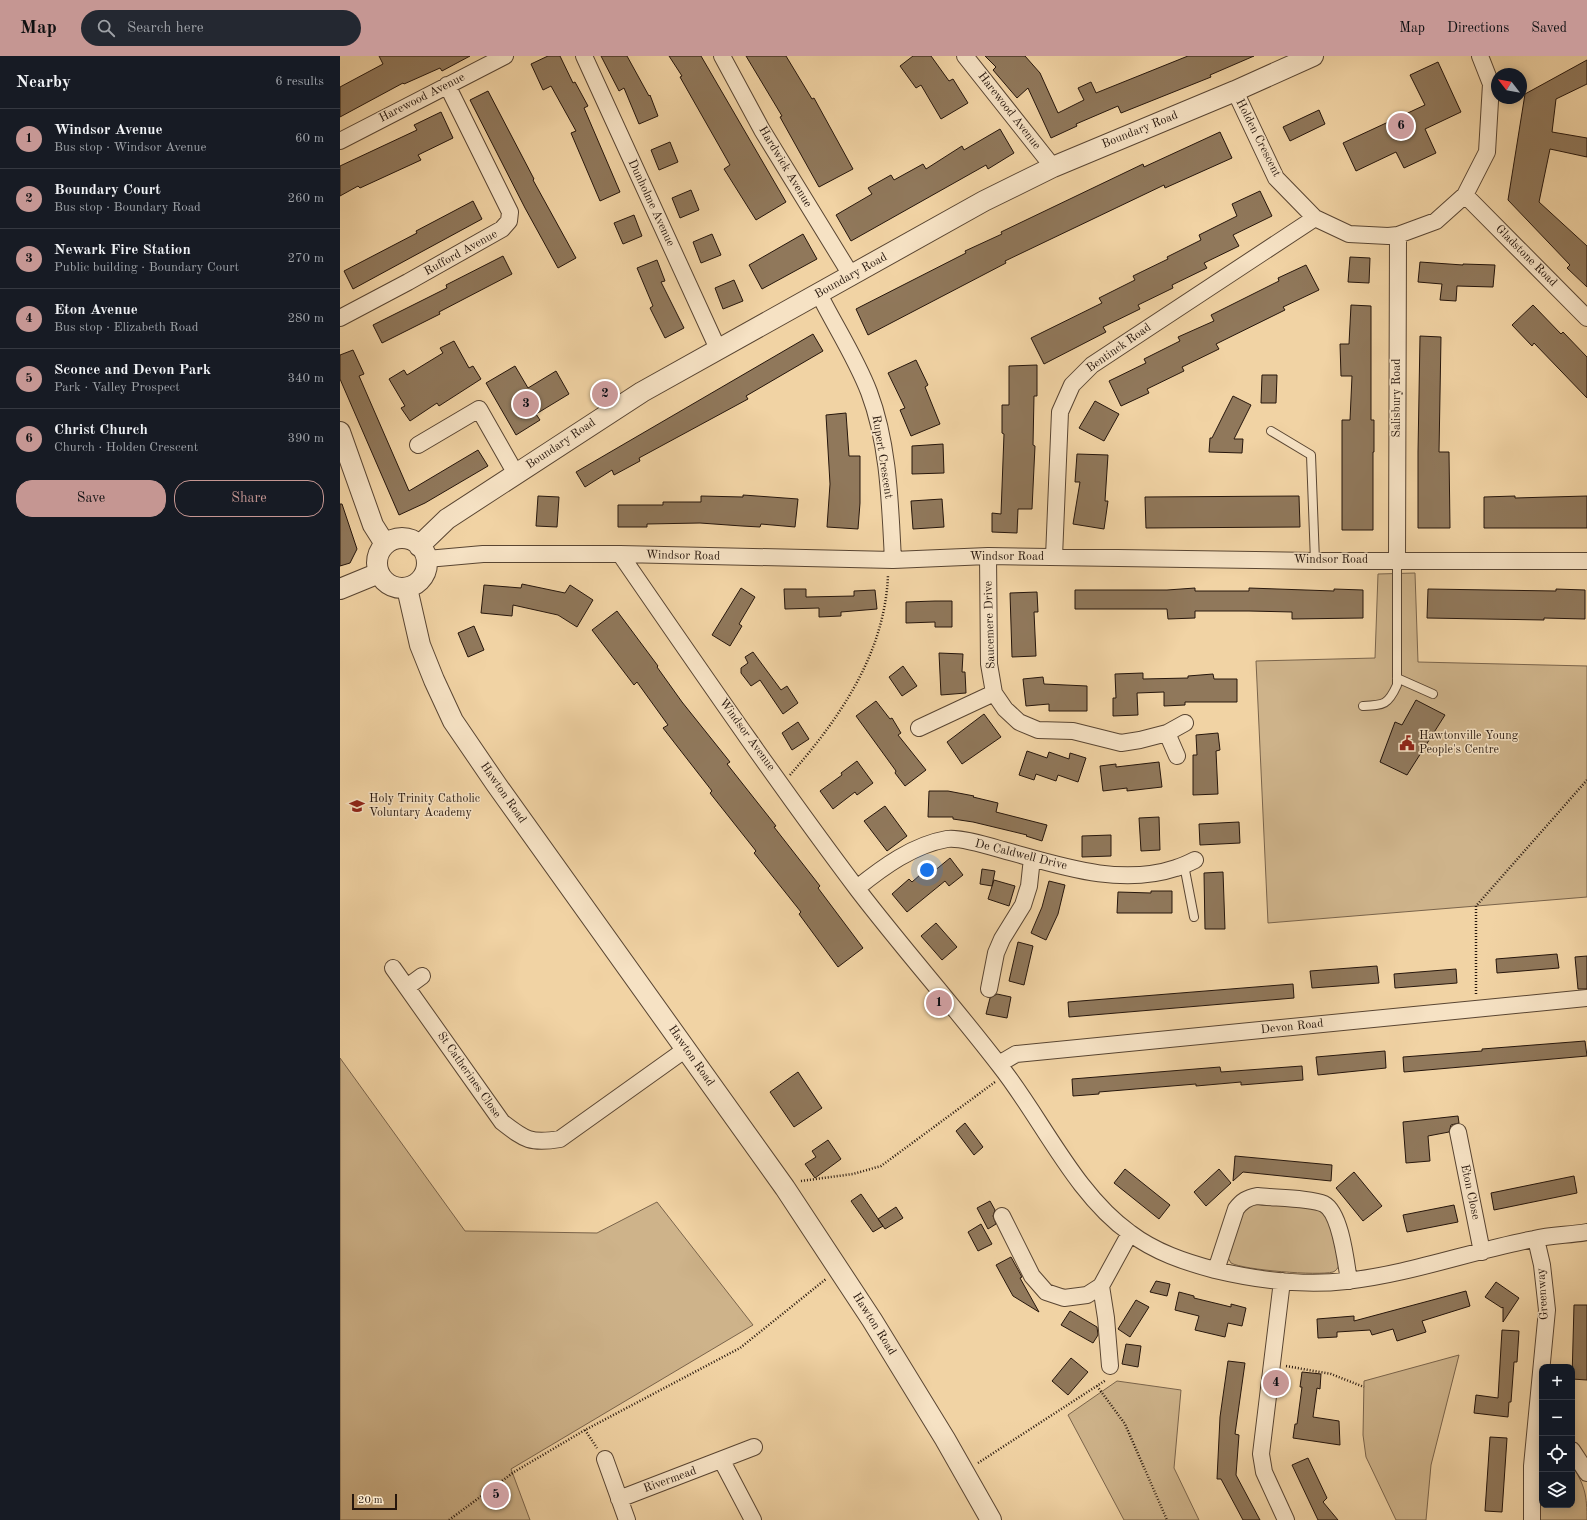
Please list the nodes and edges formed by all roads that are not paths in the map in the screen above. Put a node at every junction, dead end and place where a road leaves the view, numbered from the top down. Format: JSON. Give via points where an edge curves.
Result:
{"nodes":[{"id":1,"x":505,"y":56,"type":"edge"},
{"id":2,"x":584,"y":56,"type":"edge"},
{"id":3,"x":722,"y":56,"type":"edge"},
{"id":4,"x":965,"y":56,"type":"edge"},
{"id":5,"x":1312,"y":56,"type":"edge"},
{"id":6,"x":1480,"y":56,"type":"edge"},
{"id":7,"x":447,"y":85,"type":"junction"},
{"id":8,"x":1235,"y":92,"type":"junction"},
{"id":9,"x":340,"y":141,"type":"edge"},
{"id":10,"x":1053,"y":167,"type":"junction"},
{"id":11,"x":1465,"y":195,"type":"junction"},
{"id":12,"x":1315,"y":218,"type":"junction"},
{"id":13,"x":1398,"y":235,"type":"junction"},
{"id":14,"x":851,"y":275,"type":"junction"},
{"id":15,"x":819,"y":294,"type":"junction"},
{"id":16,"x":340,"y":318,"type":"edge"},
{"id":17,"x":1587,"y":318,"type":"edge"},
{"id":18,"x":718,"y":349,"type":"junction"},
{"id":19,"x":1271,"y":431,"type":"dead end"},
{"id":20,"x":340,"y":432,"type":"edge"},
{"id":21,"x":418,"y":445,"type":"dead end"},
{"id":22,"x":516,"y":474,"type":"junction"},
{"id":23,"x":385,"y":544,"type":"junction"},
{"id":24,"x":423,"y":553,"type":"junction"},
{"id":25,"x":620,"y":554,"type":"junction"},
{"id":26,"x":988,"y":556,"type":"junction"},
{"id":27,"x":1054,"y":557,"type":"junction"},
{"id":28,"x":890,"y":560,"type":"junction"},
{"id":29,"x":1315,"y":561,"type":"junction"},
{"id":30,"x":1397,"y":561,"type":"junction"},
{"id":31,"x":1587,"y":561,"type":"edge"},
{"id":32,"x":379,"y":573,"type":"junction"},
{"id":33,"x":407,"y":588,"type":"junction"},
{"id":34,"x":340,"y":589,"type":"edge"},
{"id":35,"x":1397,"y":678,"type":"junction"},
{"id":36,"x":994,"y":693,"type":"junction"},
{"id":37,"x":1433,"y":694,"type":"dead end"},
{"id":38,"x":1363,"y":706,"type":"dead end"},
{"id":39,"x":1185,"y":723,"type":"dead end"},
{"id":40,"x":919,"y":728,"type":"dead end"},
{"id":41,"x":1167,"y":733,"type":"junction"},
{"id":42,"x":1177,"y":756,"type":"dead end"},
{"id":43,"x":1032,"y":858,"type":"junction"},
{"id":44,"x":1190,"y":862,"type":"joint"},
{"id":45,"x":857,"y":888,"type":"junction"},
{"id":46,"x":1194,"y":917,"type":"dead end"},
{"id":47,"x":393,"y":968,"type":"dead end"},
{"id":48,"x":422,"y":976,"type":"dead end"},
{"id":49,"x":407,"y":987,"type":"junction"},
{"id":50,"x":989,"y":989,"type":"dead end"},
{"id":51,"x":1587,"y":998,"type":"edge"},
{"id":52,"x":686,"y":1049,"type":"junction"},
{"id":53,"x":1003,"y":1069,"type":"junction"},
{"id":54,"x":1458,"y":1132,"type":"dead end"},
{"id":55,"x":1002,"y":1216,"type":"dead end"},
{"id":56,"x":1587,"y":1232,"type":"edge"},
{"id":57,"x":1130,"y":1233,"type":"junction"},
{"id":58,"x":1536,"y":1238,"type":"junction"},
{"id":59,"x":1482,"y":1252,"type":"junction"},
{"id":60,"x":1216,"y":1270,"type":"junction"},
{"id":61,"x":1282,"y":1281,"type":"junction"},
{"id":62,"x":1349,"y":1281,"type":"junction"},
{"id":63,"x":1101,"y":1286,"type":"junction"},
{"id":64,"x":1110,"y":1366,"type":"road end"},
{"id":65,"x":1541,"y":1400,"type":"edge"},
{"id":66,"x":1539,"y":1424,"type":"edge"},
{"id":67,"x":754,"y":1447,"type":"dead end"},
{"id":68,"x":1575,"y":1455,"type":"edge"},
{"id":69,"x":605,"y":1459,"type":"road end"},
{"id":70,"x":722,"y":1461,"type":"junction"},
{"id":71,"x":1587,"y":1473,"type":"edge"},
{"id":72,"x":619,"y":1499,"type":"junction"},
{"id":73,"x":627,"y":1520,"type":"edge"},
{"id":74,"x":753,"y":1520,"type":"edge"},
{"id":75,"x":991,"y":1520,"type":"edge"},
{"id":76,"x":1286,"y":1520,"type":"edge"},
{"id":77,"x":1532,"y":1520,"type":"edge"}],
"edges":[{"from":1,"to":7,"type":"street","name":"Harewood Avenue"},
{"from":2,"to":18,"type":"street","name":"Dunholme Avenue"},
{"from":3,"to":14,"type":"street","name":"Hardwick Avenue","via":[[762,130]]},
{"from":4,"to":10,"type":"street","name":"Harewood Avenue"},
{"from":5,"to":8,"type":"street","name":"Boundary Road"},
{"from":6,"to":11,"type":"street","name":"Holden Crescent","via":[[1491,84],[1487,152]]},
{"from":7,"to":9,"type":"street","name":"Harewood Avenue"},
{"from":7,"to":16,"type":"street","name":"Rufford Avenue","via":[[510,212],[509,221],[502,230]]},
{"from":8,"to":10,"type":"street","name":"Boundary Road"},
{"from":8,"to":12,"type":"street","name":"Holden Crescent","via":[[1276,178]]},
{"from":10,"to":14,"type":"street","name":"Boundary Road"},
{"from":11,"to":13,"type":"street","name":"Holden Crescent","via":[[1436,221]]},
{"from":11,"to":17,"type":"street","name":"Gladstone Road"},
{"from":12,"to":13,"type":"street","name":"Holden Crescent","via":[[1349,234]]},
{"from":12,"to":27,"type":"street","name":"Bentinck Road","via":[[1092,365],[1072,385],[1060,412]]},
{"from":13,"to":30,"type":"street","name":"Salisbury Road"},
{"from":14,"to":15,"type":"street","name":"Boundary Road"},
{"from":15,"to":18,"type":"street","name":"Boundary Road"},
{"from":15,"to":28,"type":"street","name":"Rupert Crescent","via":[[869,391],[880,426],[888,484]]},
{"from":18,"to":22,"type":"street","name":"Boundary Road","via":[[635,396]]},
{"from":19,"to":29,"type":"lane","via":[[1311,455]]},
{"from":20,"to":23,"type":"street","via":[[373,525]]},
{"from":21,"to":22,"type":"street","via":[[479,409]]},
{"from":22,"to":24,"type":"street","name":"Boundary Road","via":[[447,518]]},
{"from":23,"to":24,"type":"street","via":[[403,538],[412,541]]},
{"from":23,"to":32,"type":"street","via":[[378,553],[376,563]]},
{"from":24,"to":25,"type":"street","name":"Windsor Road"},
{"from":24,"to":33,"type":"street","via":[[427,569],[423,578],[416,585]]},
{"from":25,"to":28,"type":"street","name":"Windsor Road"},
{"from":25,"to":45,"type":"street","name":"Windsor Avenue"},
{"from":26,"to":27,"type":"street","name":"Windsor Road"},
{"from":26,"to":28,"type":"street","name":"Windsor Road"},
{"from":26,"to":36,"type":"street","name":"Saucemere Drive","via":[[989,664]]},
{"from":27,"to":29,"type":"street","name":"Windsor Road"},
{"from":29,"to":30,"type":"street","name":"Windsor Road"},
{"from":30,"to":31,"type":"street","name":"Windsor Road"},
{"from":30,"to":35,"type":"lane"},
{"from":32,"to":33,"type":"street","via":[[385,582]]},
{"from":32,"to":34,"type":"street"},
{"from":33,"to":52,"type":"street","name":"Hawton Road","via":[[420,645],[453,721]]},
{"from":35,"to":37,"type":"lane"},
{"from":35,"to":38,"type":"lane","via":[[1391,699],[1381,705]]},
{"from":36,"to":40,"type":"street"},
{"from":36,"to":41,"type":"street","name":"Saucemere Drive","via":[[1005,709],[1019,722],[1038,730],[1073,731],[1121,743]]},
{"from":39,"to":41,"type":"street","name":"Saucemere Drive"},
{"from":41,"to":42,"type":"street"},
{"from":43,"to":44,"type":"street","name":"De Caldwell Drive","via":[[1101,875],[1155,873]]},
{"from":43,"to":45,"type":"street","name":"De Caldwell Drive","via":[[948,839],[923,845]]},
{"from":43,"to":50,"type":"street","via":[[1029,886],[1023,906],[996,953]]},
{"from":44,"to":46,"type":"lane"},
{"from":45,"to":53,"type":"street","name":"Windsor Avenue"},
{"from":47,"to":49,"type":"street","name":"St Catherines Close"},
{"from":48,"to":49,"type":"street"},
{"from":49,"to":52,"type":"street","name":"St Catherines Close","via":[[502,1122],[520,1137],[541,1142],[560,1139]]},
{"from":51,"to":53,"type":"street","name":"Devon Road","via":[[1016,1054]]},
{"from":52,"to":75,"type":"street","name":"Hawton Road","via":[[839,1269]]},
{"from":53,"to":57,"type":"street","name":"Windsor Avenue","via":[[1085,1189]]},
{"from":54,"to":59,"type":"street","name":"Eton Close"},
{"from":55,"to":63,"type":"street","via":[[1032,1276],[1046,1292],[1064,1298],[1087,1295]]},
{"from":56,"to":58,"type":"street","name":"Windsor Avenue"},
{"from":57,"to":60,"type":"street","name":"Windsor Avenue","via":[[1180,1260]]},
{"from":57,"to":63,"type":"street"},
{"from":58,"to":59,"type":"street","name":"Windsor Avenue"},
{"from":58,"to":65,"type":"street","name":"Greenway","via":[[1547,1310]]},
{"from":59,"to":62,"type":"street","name":"Windsor Avenue"},
{"from":60,"to":61,"type":"street","name":"Windsor Avenue"},
{"from":60,"to":62,"type":"street","via":[[1236,1209],[1248,1198],[1257,1196],[1315,1202],[1328,1207],[1336,1221]]},
{"from":61,"to":62,"type":"street","name":"Windsor Avenue"},
{"from":61,"to":76,"type":"street","via":[[1261,1454],[1264,1472]]},
{"from":63,"to":64,"type":"street"},
{"from":66,"to":77,"type":"street","name":"Greenway","via":[[1532,1466]]},
{"from":67,"to":70,"type":"street","name":"Rivermead"},
{"from":68,"to":71,"type":"street"},
{"from":69,"to":72,"type":"street"},
{"from":70,"to":72,"type":"street","name":"Rivermead"},
{"from":70,"to":74,"type":"street"},
{"from":72,"to":73,"type":"street"}]}
